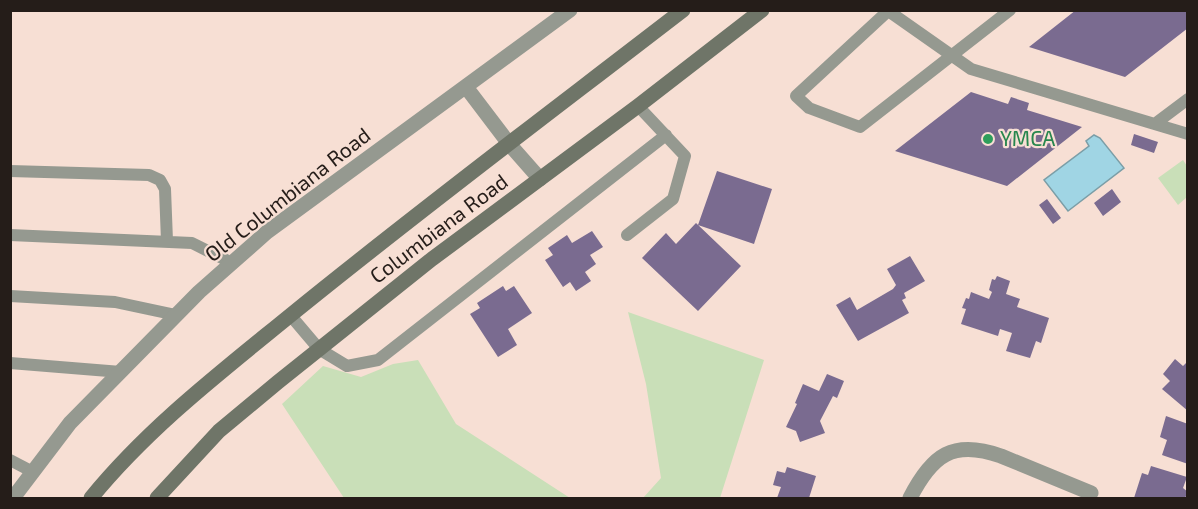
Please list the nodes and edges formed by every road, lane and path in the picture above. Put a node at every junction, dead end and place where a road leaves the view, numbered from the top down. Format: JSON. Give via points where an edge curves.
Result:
{"nodes":[{"id":1,"x":570,"y":10,"type":"edge"},
{"id":2,"x":683,"y":10,"type":"edge"},
{"id":3,"x":762,"y":10,"type":"edge"},
{"id":4,"x":1010,"y":10,"type":"edge"},
{"id":5,"x":887,"y":11,"type":"edge"},
{"id":6,"x":951,"y":56,"type":"junction"},
{"id":7,"x":466,"y":87,"type":"junction"},
{"id":8,"x":1188,"y":99,"type":"edge"},
{"id":9,"x":639,"y":106,"type":"junction"},
{"id":10,"x":1156,"y":123,"type":"junction"},
{"id":11,"x":1188,"y":134,"type":"edge"},
{"id":12,"x":666,"y":135,"type":"junction"},
{"id":13,"x":510,"y":145,"type":"junction"},
{"id":14,"x":10,"y":171,"type":"edge"},
{"id":15,"x":540,"y":179,"type":"junction"},
{"id":16,"x":10,"y":235,"type":"edge"},
{"id":17,"x":627,"y":235,"type":"dead end"},
{"id":18,"x":167,"y":242,"type":"junction"},
{"id":19,"x":232,"y":262,"type":"junction"},
{"id":20,"x":10,"y":296,"type":"edge"},
{"id":21,"x":176,"y":315,"type":"junction"},
{"id":22,"x":291,"y":316,"type":"junction"},
{"id":23,"x":319,"y":349,"type":"junction"},
{"id":24,"x":10,"y":363,"type":"edge"},
{"id":25,"x":121,"y":372,"type":"junction"},
{"id":26,"x":10,"y":460,"type":"edge"},
{"id":27,"x":33,"y":472,"type":"junction"},
{"id":28,"x":1091,"y":493,"type":"dead end"},
{"id":29,"x":13,"y":498,"type":"edge"},
{"id":30,"x":91,"y":498,"type":"edge"},
{"id":31,"x":157,"y":498,"type":"edge"},
{"id":32,"x":910,"y":498,"type":"edge"}],
"edges":[{"from":1,"to":7,"type":"street","name":"Old Columbiana Road"},
{"from":2,"to":13,"type":"main road","name":"Columbiana Road"},
{"from":3,"to":9,"type":"main road","name":"Columbiana Road"},
{"from":4,"to":6,"type":"lane"},
{"from":5,"to":6,"type":"lane"},
{"from":5,"to":6,"type":"lane","via":[[796,96],[808,108],[860,127]]},
{"from":6,"to":10,"type":"lane","via":[[971,69]]},
{"from":7,"to":13,"type":"street"},
{"from":7,"to":19,"type":"street","name":"Old Columbiana Road","via":[[267,232]]},
{"from":8,"to":10,"type":"lane"},
{"from":9,"to":12,"type":"lane"},
{"from":9,"to":15,"type":"main road","name":"Columbiana Road"},
{"from":10,"to":11,"type":"lane"},
{"from":12,"to":17,"type":"lane","via":[[685,156],[673,200]]},
{"from":12,"to":23,"type":"lane","via":[[378,360],[347,366]]},
{"from":13,"to":15,"type":"street"},
{"from":13,"to":22,"type":"main road","name":"Columbiana Road"},
{"from":14,"to":18,"type":"lane","via":[[149,176],[160,180],[165,189]]},
{"from":15,"to":23,"type":"main road","name":"Columbiana Road"},
{"from":16,"to":18,"type":"lane"},
{"from":18,"to":19,"type":"lane","via":[[192,243]]},
{"from":19,"to":21,"type":"street","name":"Old Columbiana Road"},
{"from":20,"to":21,"type":"lane","via":[[115,302]]},
{"from":21,"to":25,"type":"street","name":"Old Columbiana Road"},
{"from":22,"to":23,"type":"lane"},
{"from":22,"to":30,"type":"main road","name":"Columbiana Road","via":[[188,400],[141,443]]},
{"from":23,"to":31,"type":"main road","name":"Columbiana Road","via":[[219,431]]},
{"from":24,"to":25,"type":"lane"},
{"from":25,"to":27,"type":"street","name":"Old Columbiana Road","via":[[70,423]]},
{"from":26,"to":27,"type":"lane"},
{"from":27,"to":29,"type":"street","name":"Old Columbiana Road"},
{"from":28,"to":32,"type":"street","via":[[1001,456],[967,448],[951,451],[936,461]]}]}
